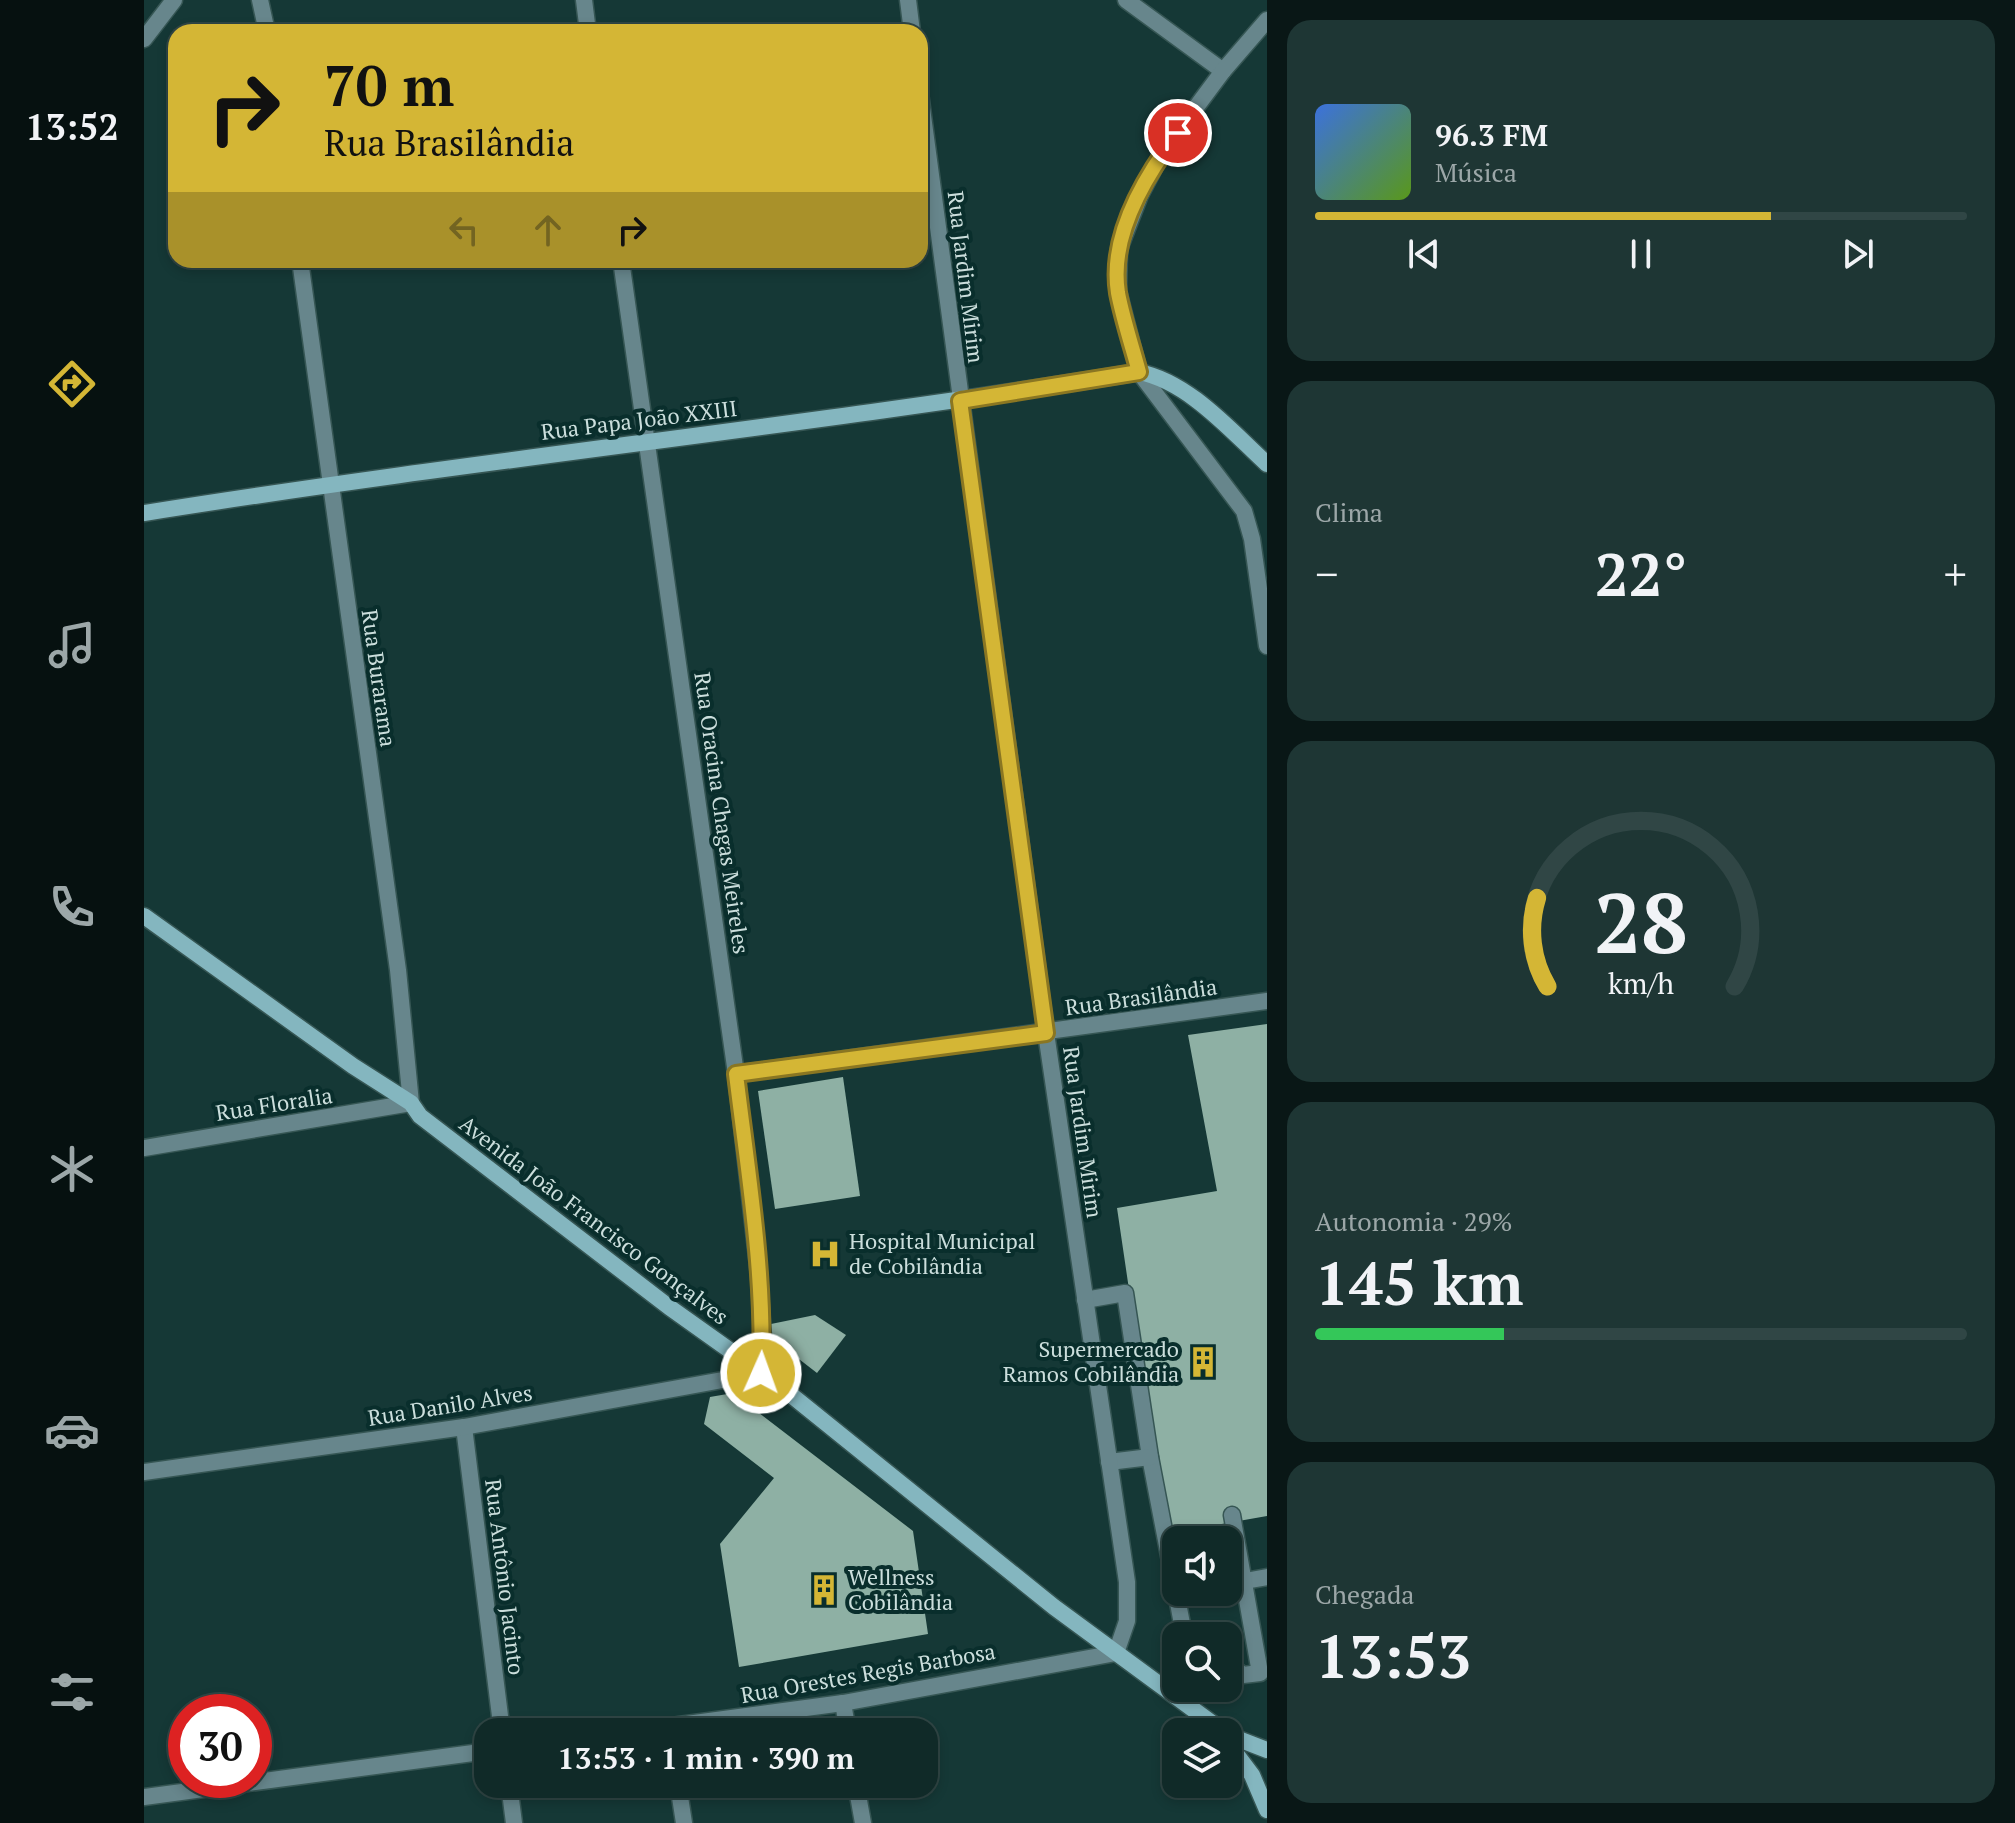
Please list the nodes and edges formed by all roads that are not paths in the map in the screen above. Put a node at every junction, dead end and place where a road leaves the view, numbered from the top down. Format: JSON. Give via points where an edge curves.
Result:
{"nodes":[{"id":1,"x":174,"y":0,"type":"edge"},
{"id":2,"x":260,"y":0,"type":"edge"},
{"id":3,"x":584,"y":0,"type":"edge"},
{"id":4,"x":908,"y":0,"type":"edge"},
{"id":5,"x":1126,"y":0,"type":"edge"},
{"id":6,"x":1267,"y":20,"type":"edge"},
{"id":7,"x":265,"y":24,"type":"edge"},
{"id":8,"x":587,"y":24,"type":"edge"},
{"id":9,"x":911,"y":24,"type":"edge"},
{"id":10,"x":144,"y":39,"type":"edge"},
{"id":11,"x":1223,"y":71,"type":"junction"},
{"id":12,"x":928,"y":155,"type":"edge"},
{"id":13,"x":301,"y":268,"type":"edge"},
{"id":14,"x":622,"y":268,"type":"edge"},
{"id":15,"x":1139,"y":372,"type":"junction"},
{"id":16,"x":960,"y":401,"type":"junction"},
{"id":17,"x":648,"y":440,"type":"junction"},
{"id":18,"x":1267,"y":464,"type":"edge"},
{"id":19,"x":329,"y":483,"type":"junction"},
{"id":20,"x":144,"y":513,"type":"edge"},
{"id":21,"x":1267,"y":646,"type":"edge"},
{"id":22,"x":144,"y":916,"type":"edge"},
{"id":23,"x":1267,"y":1001,"type":"edge"},
{"id":24,"x":1046,"y":1033,"type":"junction"},
{"id":25,"x":736,"y":1074,"type":"junction"},
{"id":26,"x":411,"y":1103,"type":"junction"},
{"id":27,"x":144,"y":1148,"type":"edge"},
{"id":28,"x":1085,"y":1300,"type":"junction"},
{"id":29,"x":761,"y":1373,"type":"junction"},
{"id":30,"x":464,"y":1427,"type":"junction"},
{"id":31,"x":1150,"y":1457,"type":"junction"},
{"id":32,"x":1109,"y":1462,"type":"junction"},
{"id":33,"x":144,"y":1472,"type":"edge"},
{"id":34,"x":1232,"y":1515,"type":"dead end"},
{"id":35,"x":1267,"y":1577,"type":"edge"},
{"id":36,"x":1245,"y":1581,"type":"junction"},
{"id":37,"x":1182,"y":1622,"type":"edge"},
{"id":38,"x":1262,"y":1645,"type":"edge"},
{"id":39,"x":1116,"y":1653,"type":"junction"},
{"id":40,"x":1242,"y":1674,"type":"edge"},
{"id":41,"x":843,"y":1703,"type":"junction"},
{"id":42,"x":500,"y":1718,"type":"edge"},
{"id":43,"x":743,"y":1718,"type":"edge"},
{"id":44,"x":846,"y":1718,"type":"edge"},
{"id":45,"x":1201,"y":1718,"type":"edge"},
{"id":46,"x":1242,"y":1740,"type":"edge"},
{"id":47,"x":1267,"y":1750,"type":"edge"},
{"id":48,"x":474,"y":1753,"type":"edge"},
{"id":49,"x":1242,"y":1762,"type":"edge"},
{"id":50,"x":144,"y":1797,"type":"edge"},
{"id":51,"x":511,"y":1798,"type":"edge"},
{"id":52,"x":680,"y":1798,"type":"edge"},
{"id":53,"x":859,"y":1798,"type":"edge"},
{"id":54,"x":1267,"y":1810,"type":"edge"},
{"id":55,"x":514,"y":1823,"type":"edge"},
{"id":56,"x":684,"y":1823,"type":"edge"},
{"id":57,"x":863,"y":1823,"type":"edge"}],
"edges":[{"from":1,"to":10,"type":"street"},
{"from":2,"to":7,"type":"street"},
{"from":3,"to":8,"type":"street"},
{"from":4,"to":9,"type":"street"},
{"from":5,"to":11,"type":"street"},
{"from":6,"to":11,"type":"street"},
{"from":11,"to":15,"type":"street","via":[[1162,153],[1119,249],[1118,291]]},
{"from":12,"to":16,"type":"street","name":"Rua Jardim Mirim"},
{"from":13,"to":19,"type":"street","name":"Rua Burarama"},
{"from":14,"to":17,"type":"street","name":"Rua Oracina Chagas Meireles"},
{"from":15,"to":16,"type":"street","name":"Rua Papa João XXIII"},
{"from":15,"to":18,"type":"street","via":[[1155,375],[1199,403]]},
{"from":15,"to":21,"type":"street","via":[[1244,511]]},
{"from":16,"to":17,"type":"street","name":"Rua Papa João XXIII"},
{"from":16,"to":24,"type":"street","name":"Rua Jardim Mirim"},
{"from":17,"to":19,"type":"street","name":"Rua Papa João XXIII"},
{"from":17,"to":25,"type":"street","name":"Rua Oracina Chagas Meireles"},
{"from":19,"to":20,"type":"street","name":"Rua Papa João XXIII"},
{"from":19,"to":26,"type":"street","name":"Rua Burarama","via":[[398,970]]},
{"from":22,"to":26,"type":"street","name":"Avenida João Francisco Gonçalves"},
{"from":23,"to":24,"type":"street","name":"Rua Brasilândia"},
{"from":24,"to":25,"type":"street","name":"Rua Brasilândia"},
{"from":24,"to":28,"type":"street","name":"Rua Jardim Mirim"},
{"from":25,"to":29,"type":"street","name":"Rua Oracina Chagas Meireles","via":[[759,1275]]},
{"from":26,"to":27,"type":"street","name":"Rua Floralia"},
{"from":26,"to":29,"type":"street","name":"Avenida João Francisco Gonçalves","via":[[482,1164]]},
{"from":28,"to":31,"type":"street","via":[[1125,1293]]},
{"from":28,"to":32,"type":"street","name":"Rua Jardim Mirim"},
{"from":29,"to":30,"type":"street","name":"Rua Danilo Alves"},
{"from":29,"to":39,"type":"street","name":"Avenida João Francisco Gonçalves"},
{"from":30,"to":33,"type":"street","name":"Rua Danilo Alves"},
{"from":30,"to":42,"type":"street","name":"Rua Antônio Jacinto"},
{"from":31,"to":32,"type":"street"},
{"from":31,"to":37,"type":"street"},
{"from":32,"to":39,"type":"street","name":"Rua Jardim Mirim","via":[[1129,1601]]},
{"from":34,"to":36,"type":"street"},
{"from":35,"to":36,"type":"street"},
{"from":36,"to":38,"type":"street"},
{"from":38,"to":40,"type":"street","via":[[1260,1673]]},
{"from":39,"to":41,"type":"street","name":"Rua Orestes Regis Barbosa"},
{"from":39,"to":45,"type":"street","name":"Avenida João Francisco Gonçalves"},
{"from":41,"to":43,"type":"street","name":"Rua Orestes Regis Barbosa"},
{"from":41,"to":44,"type":"street"},
{"from":46,"to":47,"type":"street","name":"Avenida João Francisco Gonçalves"},
{"from":48,"to":50,"type":"street"},
{"from":49,"to":54,"type":"street"},
{"from":51,"to":55,"type":"street"},
{"from":52,"to":56,"type":"street"},
{"from":53,"to":57,"type":"street"}]}
